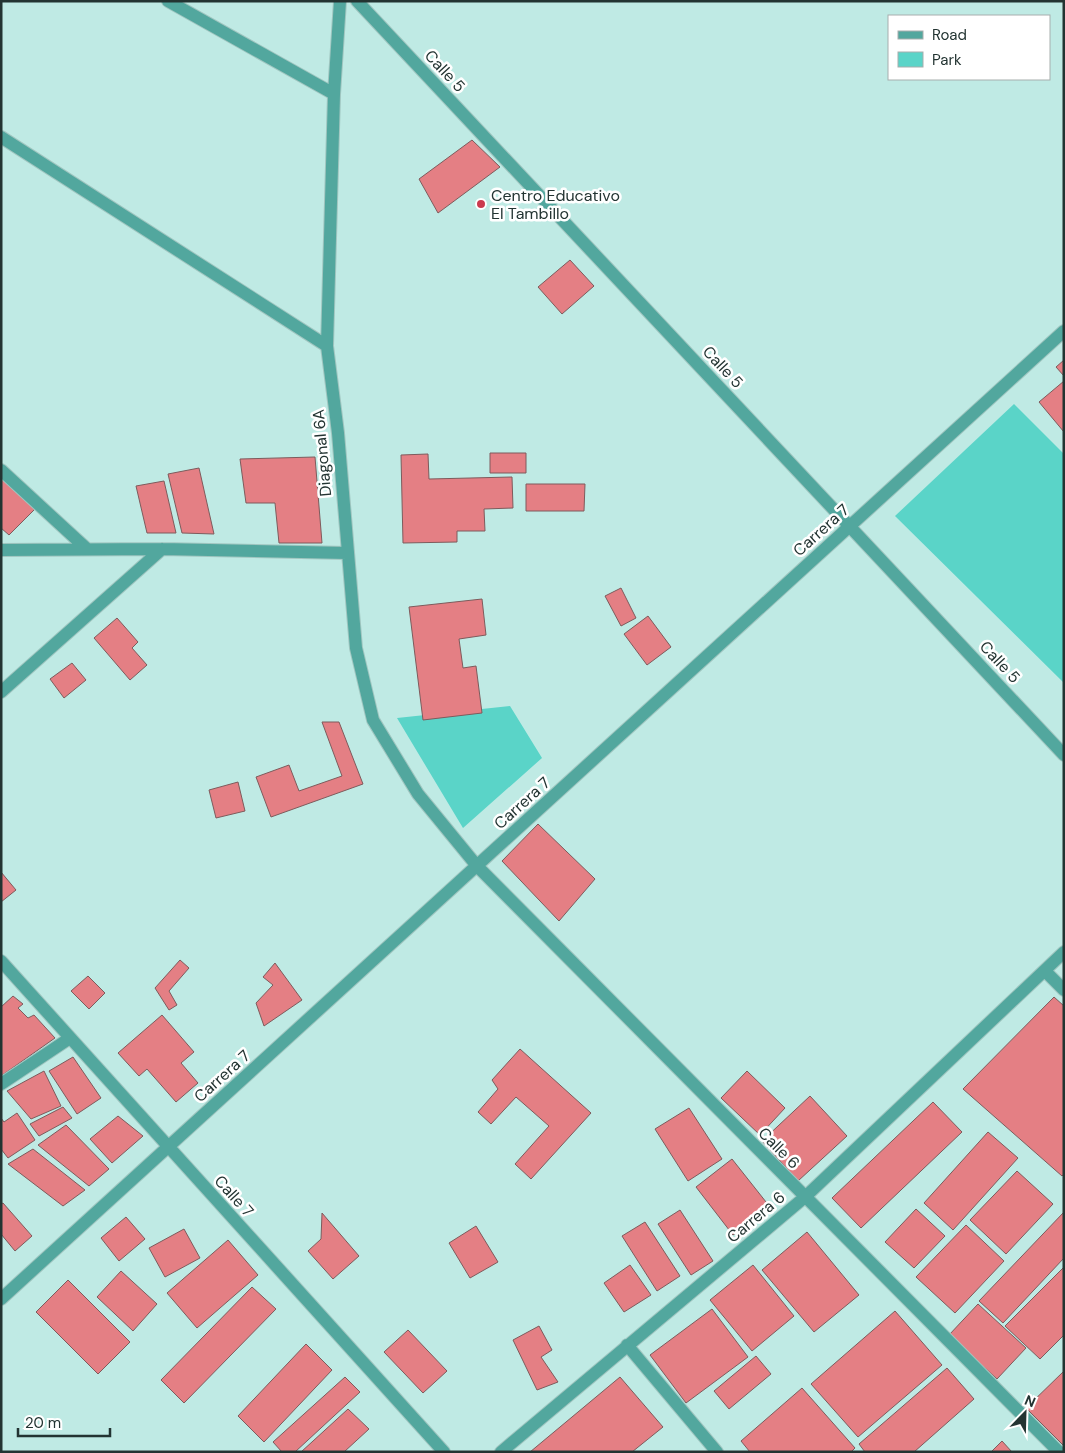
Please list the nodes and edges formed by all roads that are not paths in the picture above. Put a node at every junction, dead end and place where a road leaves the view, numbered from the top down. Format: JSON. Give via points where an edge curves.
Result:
{"nodes":[{"id":1,"x":168,"y":1,"type":"edge"},
{"id":2,"x":340,"y":1,"type":"edge"},
{"id":3,"x":358,"y":1,"type":"edge"},
{"id":4,"x":334,"y":94,"type":"junction"},
{"id":5,"x":1,"y":137,"type":"edge"},
{"id":6,"x":1064,"y":331,"type":"edge"},
{"id":7,"x":327,"y":346,"type":"junction"},
{"id":8,"x":1,"y":470,"type":"edge"},
{"id":9,"x":850,"y":526,"type":"junction"},
{"id":10,"x":87,"y":549,"type":"junction"},
{"id":11,"x":162,"y":549,"type":"junction"},
{"id":12,"x":1,"y":550,"type":"edge"},
{"id":13,"x":347,"y":552,"type":"junction"},
{"id":14,"x":1,"y":692,"type":"edge"},
{"id":15,"x":1064,"y":754,"type":"edge"},
{"id":16,"x":477,"y":866,"type":"junction"},
{"id":17,"x":1064,"y":952,"type":"edge"},
{"id":18,"x":1,"y":961,"type":"edge"},
{"id":19,"x":1044,"y":971,"type":"junction"},
{"id":20,"x":1064,"y":990,"type":"edge"},
{"id":21,"x":70,"y":1038,"type":"junction"},
{"id":22,"x":1,"y":1084,"type":"edge"},
{"id":23,"x":169,"y":1147,"type":"junction"},
{"id":24,"x":805,"y":1196,"type":"junction"},
{"id":25,"x":1,"y":1299,"type":"edge"},
{"id":26,"x":627,"y":1345,"type":"junction"},
{"id":27,"x":444,"y":1452,"type":"edge"},
{"id":28,"x":501,"y":1452,"type":"edge"},
{"id":29,"x":717,"y":1452,"type":"edge"},
{"id":30,"x":1059,"y":1452,"type":"edge"}],
"edges":[{"from":1,"to":4,"type":"street"},
{"from":2,"to":4,"type":"street","name":"Diagonal 6A"},
{"from":3,"to":9,"type":"street","name":"Calle 5"},
{"from":4,"to":7,"type":"street","name":"Diagonal 6A"},
{"from":5,"to":7,"type":"street"},
{"from":6,"to":9,"type":"street","name":"Carrera 7"},
{"from":7,"to":13,"type":"street","name":"Diagonal 6A","via":[[338,433]]},
{"from":8,"to":10,"type":"street"},
{"from":9,"to":15,"type":"street","name":"Calle 5"},
{"from":9,"to":16,"type":"street","name":"Carrera 7"},
{"from":10,"to":11,"type":"street"},
{"from":10,"to":12,"type":"street"},
{"from":11,"to":13,"type":"street"},
{"from":11,"to":14,"type":"street"},
{"from":13,"to":16,"type":"street","name":"Diagonal 6A","via":[[356,648],[374,720],[418,794]]},
{"from":16,"to":23,"type":"street","name":"Carrera 7"},
{"from":16,"to":24,"type":"street","name":"Calle 6"},
{"from":17,"to":19,"type":"street","name":"Carrera 6"},
{"from":18,"to":21,"type":"street","name":"Calle 7"},
{"from":19,"to":20,"type":"street"},
{"from":19,"to":24,"type":"street","name":"Carrera 6"},
{"from":21,"to":22,"type":"street"},
{"from":21,"to":23,"type":"street","name":"Calle 7"},
{"from":23,"to":25,"type":"street","name":"Carrera 7"},
{"from":23,"to":27,"type":"street","name":"Calle 7"},
{"from":24,"to":26,"type":"street","name":"Carrera 6"},
{"from":24,"to":30,"type":"street","name":"Calle 6"},
{"from":26,"to":28,"type":"street","name":"Carrera 6"},
{"from":26,"to":29,"type":"street"}]}
